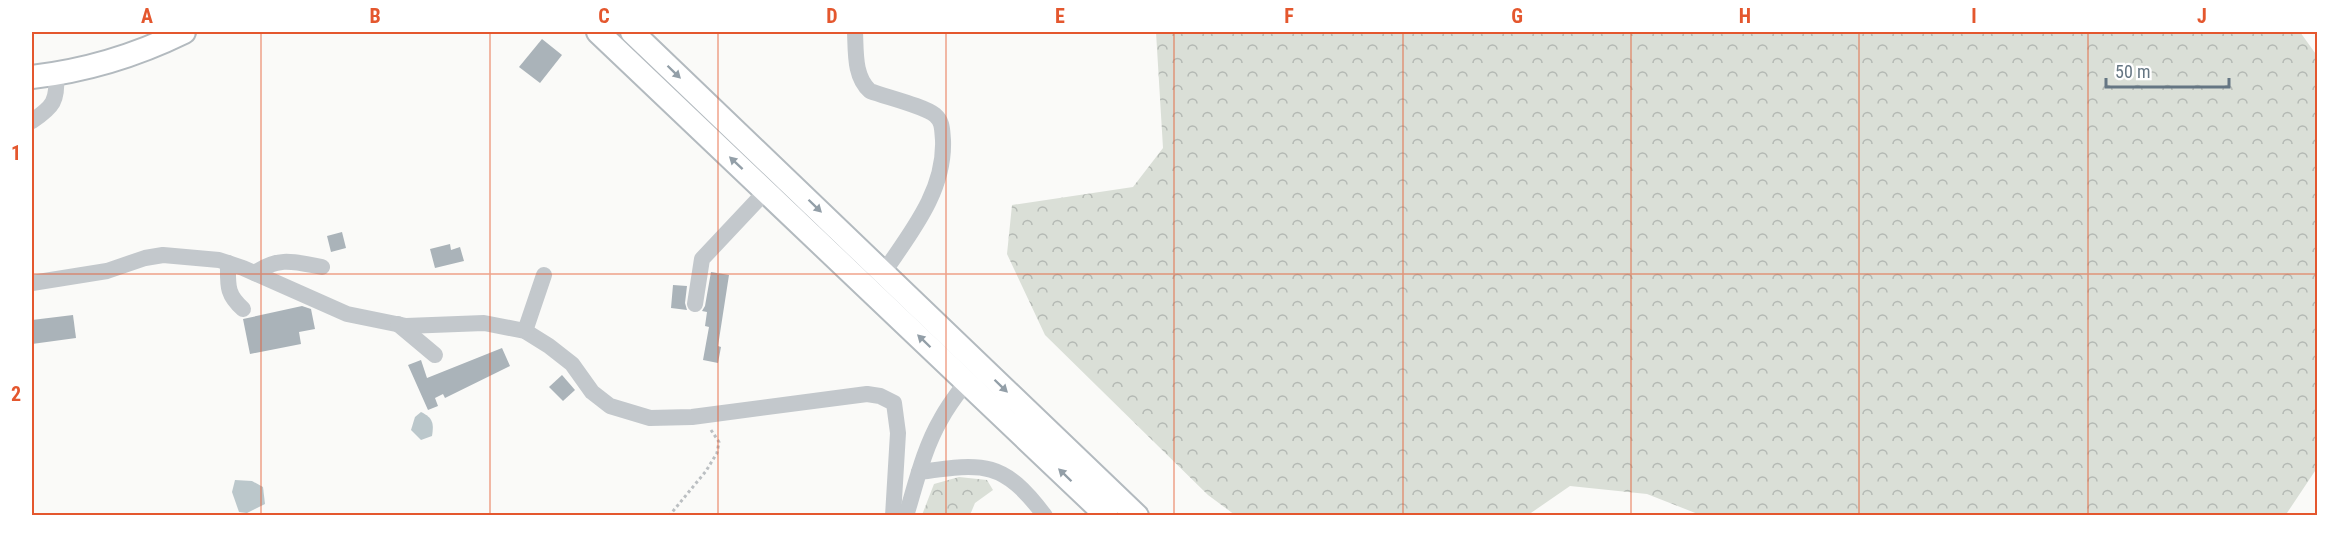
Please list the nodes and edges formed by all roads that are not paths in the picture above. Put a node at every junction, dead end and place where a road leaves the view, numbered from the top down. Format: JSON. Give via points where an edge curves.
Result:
{"nodes":[{"id":1,"x":184,"y":32,"type":"edge"},
{"id":2,"x":598,"y":32,"type":"edge"},
{"id":3,"x":632,"y":32,"type":"edge"},
{"id":4,"x":855,"y":32,"type":"edge"},
{"id":5,"x":56,"y":74,"type":"junction"},
{"id":6,"x":32,"y":77,"type":"edge"},
{"id":7,"x":32,"y":121,"type":"edge"},
{"id":8,"x":766,"y":192,"type":"junction"},
{"id":9,"x":228,"y":263,"type":"junction"},
{"id":10,"x":322,"y":267,"type":"dead end"},
{"id":11,"x":884,"y":272,"type":"junction"},
{"id":12,"x":255,"y":273,"type":"junction"},
{"id":13,"x":544,"y":275,"type":"dead end"},
{"id":14,"x":32,"y":283,"type":"edge"},
{"id":15,"x":695,"y":304,"type":"dead end"},
{"id":16,"x":243,"y":309,"type":"dead end"},
{"id":17,"x":398,"y":324,"type":"junction"},
{"id":18,"x":525,"y":331,"type":"junction"},
{"id":19,"x":435,"y":355,"type":"dead end"},
{"id":20,"x":973,"y":373,"type":"junction"},
{"id":21,"x":919,"y":472,"type":"junction"},
{"id":22,"x":893,"y":516,"type":"edge"},
{"id":23,"x":906,"y":516,"type":"edge"},
{"id":24,"x":1045,"y":516,"type":"edge"},
{"id":25,"x":1107,"y":516,"type":"edge"},
{"id":26,"x":1137,"y":516,"type":"edge"}],
"edges":[{"from":1,"to":5,"type":"street","via":[[130,54]]},
{"from":8,"to":2,"type":"street","one_way":true},
{"from":3,"to":11,"type":"street","one_way":true},
{"from":4,"to":11,"type":"street","via":[[858,74],[864,86],[926,109],[942,124],[939,179],[925,211]]},
{"from":5,"to":6,"type":"street"},
{"from":5,"to":7,"type":"street","via":[[56,99]]},
{"from":8,"to":15,"type":"street","via":[[702,259]]},
{"from":20,"to":8,"type":"street","one_way":true},
{"from":9,"to":12,"type":"street"},
{"from":9,"to":14,"type":"street","via":[[163,255],[107,271]]},
{"from":9,"to":16,"type":"street","via":[[229,292]]},
{"from":10,"to":12,"type":"street","via":[[284,260]]},
{"from":11,"to":20,"type":"street"},
{"from":12,"to":17,"type":"street","via":[[347,314]]},
{"from":13,"to":18,"type":"street"},
{"from":17,"to":18,"type":"street","via":[[484,323]]},
{"from":17,"to":19,"type":"street"},
{"from":18,"to":22,"type":"street","via":[[572,364],[592,392],[610,406],[650,418],[692,417],[867,394],[880,396],[894,404],[898,433]]},
{"from":20,"to":21,"type":"street","via":[[939,420]]},
{"from":25,"to":20,"type":"street","one_way":true},
{"from":20,"to":26,"type":"street","one_way":true},
{"from":21,"to":23,"type":"street"},
{"from":21,"to":24,"type":"street","via":[[972,466],[1006,475],[1022,487]]}]}
